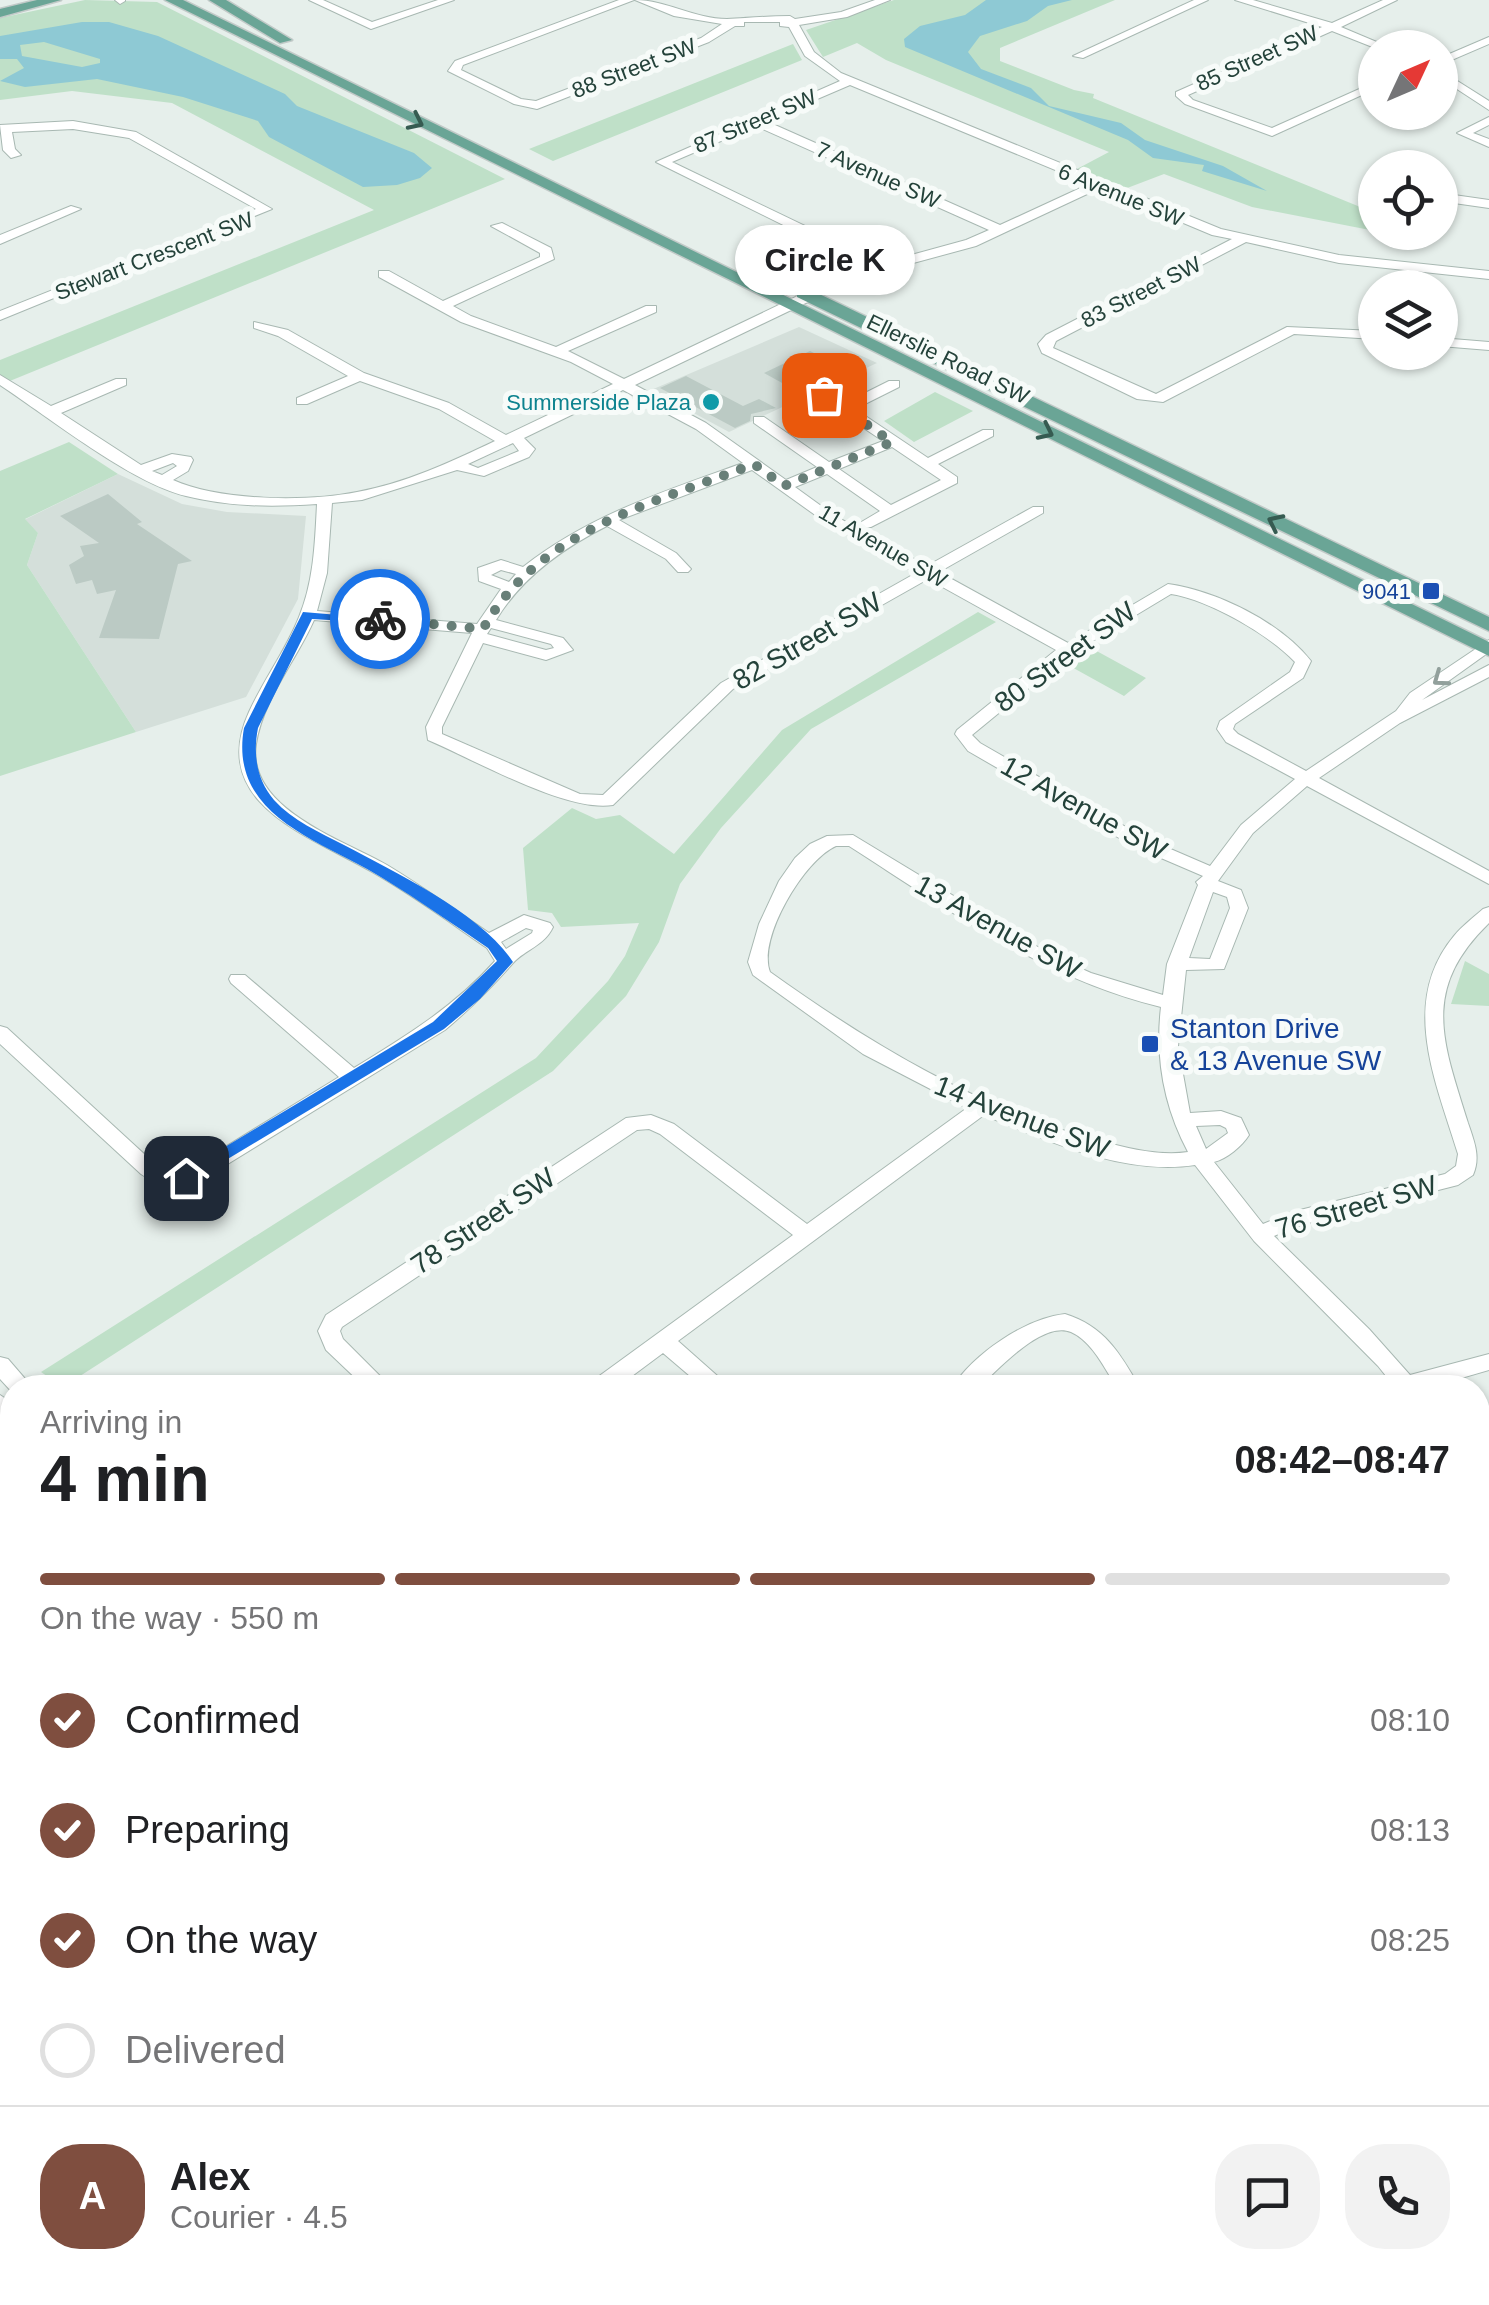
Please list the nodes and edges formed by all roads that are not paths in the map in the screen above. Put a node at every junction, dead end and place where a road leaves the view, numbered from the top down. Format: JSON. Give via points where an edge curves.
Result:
{"nodes":[{"id":1,"x":14,"y":0,"type":"edge"},
{"id":2,"x":172,"y":0,"type":"edge"},
{"id":3,"x":194,"y":0,"type":"edge"},
{"id":4,"x":206,"y":0,"type":"edge"},
{"id":5,"x":216,"y":0,"type":"edge"},
{"id":6,"x":314,"y":0,"type":"edge"},
{"id":7,"x":449,"y":0,"type":"edge"},
{"id":8,"x":629,"y":0,"type":"edge"},
{"id":9,"x":640,"y":0,"type":"edge"},
{"id":10,"x":885,"y":0,"type":"edge"},
{"id":11,"x":1203,"y":0,"type":"edge"},
{"id":12,"x":1240,"y":0,"type":"edge"},
{"id":13,"x":1392,"y":0,"type":"edge"},
{"id":14,"x":49,"y":1,"type":"edge"},
{"id":15,"x":1226,"y":4,"type":"dead end"},
{"id":16,"x":0,"y":8,"type":"edge"},
{"id":17,"x":732,"y":24,"type":"junction"},
{"id":18,"x":792,"y":24,"type":"junction"},
{"id":19,"x":1331,"y":26,"type":"junction"},
{"id":20,"x":1358,"y":37,"type":"edge"},
{"id":21,"x":285,"y":40,"type":"junction"},
{"id":22,"x":1489,"y":40,"type":"edge"},
{"id":23,"x":1458,"y":54,"type":"edge"},
{"id":24,"x":1078,"y":56,"type":"dead end"},
{"id":25,"x":849,"y":81,"type":"junction"},
{"id":26,"x":1458,"y":85,"type":"edge"},
{"id":27,"x":1358,"y":93,"type":"edge"},
{"id":28,"x":1489,"y":106,"type":"edge"},
{"id":29,"x":1489,"y":120,"type":"edge"},
{"id":30,"x":755,"y":121,"type":"junction"},
{"id":31,"x":2,"y":129,"type":"edge"},
{"id":32,"x":1489,"y":143,"type":"edge"},
{"id":33,"x":15,"y":155,"type":"dead end"},
{"id":34,"x":1096,"y":185,"type":"junction"},
{"id":35,"x":1458,"y":200,"type":"edge"},
{"id":36,"x":1489,"y":204,"type":"edge"},
{"id":37,"x":76,"y":209,"type":"dead end"},
{"id":38,"x":497,"y":226,"type":"dead end"},
{"id":39,"x":1001,"y":230,"type":"junction"},
{"id":40,"x":1242,"y":239,"type":"junction"},
{"id":41,"x":0,"y":240,"type":"edge"},
{"id":42,"x":881,"y":268,"type":"junction"},
{"id":43,"x":384,"y":274,"type":"dead end"},
{"id":44,"x":1489,"y":274,"type":"edge"},
{"id":45,"x":805,"y":304,"type":"junction"},
{"id":46,"x":443,"y":306,"type":"junction"},
{"id":47,"x":651,"y":309,"type":"dead end"},
{"id":48,"x":0,"y":316,"type":"edge"},
{"id":49,"x":259,"y":325,"type":"dead end"},
{"id":50,"x":1358,"y":334,"type":"edge"},
{"id":51,"x":1458,"y":343,"type":"edge"},
{"id":52,"x":1489,"y":346,"type":"edge"},
{"id":53,"x":558,"y":351,"type":"junction"},
{"id":54,"x":360,"y":376,"type":"junction"},
{"id":55,"x":0,"y":379,"type":"edge"},
{"id":56,"x":122,"y":382,"type":"dead end"},
{"id":57,"x":894,"y":384,"type":"dead end"},
{"id":58,"x":626,"y":385,"type":"junction"},
{"id":59,"x":824,"y":395,"type":"dead end"},
{"id":60,"x":302,"y":401,"type":"dead end"},
{"id":61,"x":844,"y":409,"type":"junction"},
{"id":62,"x":50,"y":412,"type":"junction"},
{"id":63,"x":759,"y":420,"type":"dead end"},
{"id":64,"x":988,"y":433,"type":"dead end"},
{"id":65,"x":510,"y":439,"type":"junction"},
{"id":66,"x":892,"y":442,"type":"junction"},
{"id":67,"x":754,"y":464,"type":"junction"},
{"id":68,"x":927,"y":464,"type":"junction"},
{"id":69,"x":456,"y":465,"type":"junction"},
{"id":70,"x":828,"y":469,"type":"junction"},
{"id":71,"x":140,"y":471,"type":"junction"},
{"id":72,"x":160,"y":482,"type":"junction"},
{"id":73,"x":784,"y":486,"type":"junction"},
{"id":74,"x":325,"y":502,"type":"junction"},
{"id":75,"x":1038,"y":510,"type":"dead end"},
{"id":76,"x":891,"y":512,"type":"junction"},
{"id":77,"x":608,"y":520,"type":"junction"},
{"id":78,"x":866,"y":524,"type":"dead end"},
{"id":79,"x":683,"y":569,"type":"dead end"},
{"id":80,"x":927,"y":572,"type":"junction"},
{"id":81,"x":527,"y":574,"type":"junction"},
{"id":82,"x":512,"y":588,"type":"junction"},
{"id":83,"x":308,"y":615,"type":"junction"},
{"id":84,"x":1489,"y":625,"type":"edge"},
{"id":85,"x":483,"y":629,"type":"junction"},
{"id":86,"x":1488,"y":646,"type":"edge"},
{"id":87,"x":1067,"y":649,"type":"junction"},
{"id":88,"x":1489,"y":670,"type":"edge"},
{"id":89,"x":1402,"y":716,"type":"junction"},
{"id":90,"x":963,"y":734,"type":"joint"},
{"id":91,"x":1305,"y":778,"type":"junction"},
{"id":92,"x":832,"y":839,"type":"joint"},
{"id":93,"x":1208,"y":878,"type":"junction"},
{"id":94,"x":1489,"y":878,"type":"edge"},
{"id":95,"x":1489,"y":913,"type":"edge"},
{"id":96,"x":488,"y":941,"type":"junction"},
{"id":97,"x":506,"y":958,"type":"junction"},
{"id":98,"x":1176,"y":964,"type":"junction"},
{"id":99,"x":238,"y":979,"type":"dead end"},
{"id":100,"x":1170,"y":1004,"type":"junction"},
{"id":101,"x":0,"y":1033,"type":"edge"},
{"id":102,"x":353,"y":1078,"type":"junction"},
{"id":103,"x":982,"y":1107,"type":"junction"},
{"id":104,"x":1183,"y":1120,"type":"junction"},
{"id":105,"x":1201,"y":1157,"type":"junction"},
{"id":106,"x":1260,"y":1234,"type":"junction"},
{"id":107,"x":807,"y":1235,"type":"junction"},
{"id":108,"x":663,"y":1341,"type":"junction"},
{"id":109,"x":1489,"y":1362,"type":"edge"},
{"id":110,"x":367,"y":1375,"type":"edge"},
{"id":111,"x":617,"y":1375,"type":"edge"},
{"id":112,"x":704,"y":1375,"type":"edge"},
{"id":113,"x":979,"y":1375,"type":"edge"},
{"id":114,"x":1120,"y":1375,"type":"edge"},
{"id":115,"x":1394,"y":1375,"type":"edge"},
{"id":116,"x":1442,"y":1375,"type":"edge"}],
"edges":[{"from":1,"to":16,"type":"main road"},
{"from":2,"to":45,"type":"main road","one_way":true,"via":[[646,234]]},
{"from":3,"to":21,"type":"main road"},
{"from":4,"to":21,"type":"main road","name":"Ellerslie Road SW"},
{"from":5,"to":21,"type":"main road"},
{"from":6,"to":7,"type":"street","via":[[371,26]]},
{"from":8,"to":17,"type":"street","name":"88 Street SW","via":[[453,68],[532,105]]},
{"from":9,"to":17,"type":"street"},
{"from":10,"to":18,"type":"street"},
{"from":11,"to":24,"type":"street"},
{"from":12,"to":19,"type":"street"},
{"from":13,"to":19,"type":"street","name":"85 Street SW"},
{"from":14,"to":16,"type":"main road"},
{"from":15,"to":19,"type":"street"},
{"from":17,"to":18,"type":"street"},
{"from":18,"to":25,"type":"street","name":"6 Avenue SW","via":[[814,59]]},
{"from":19,"to":20,"type":"street"},
{"from":19,"to":27,"type":"street","name":"85 Street SW","via":[[1180,96],[1272,132]]},
{"from":21,"to":45,"type":"main road","name":"Ellerslie Road SW"},
{"from":22,"to":23,"type":"street"},
{"from":25,"to":30,"type":"street","name":"87 Street SW"},
{"from":25,"to":34,"type":"street","name":"6 Avenue SW"},
{"from":26,"to":28,"type":"street"},
{"from":29,"to":32,"type":"street","via":[[1463,133]]},
{"from":30,"to":39,"type":"street","name":"7 Avenue SW"},
{"from":30,"to":42,"type":"street","name":"87 Street SW","via":[[662,162]]},
{"from":31,"to":33,"type":"street","name":"Stewart Crescent SW"},
{"from":31,"to":48,"type":"street","name":"Stewart Crescent SW","via":[[73,125],[132,135],[266,210]]},
{"from":34,"to":39,"type":"street"},
{"from":34,"to":40,"type":"street","name":"6 Avenue SW"},
{"from":35,"to":36,"type":"street"},
{"from":37,"to":41,"type":"street"},
{"from":38,"to":46,"type":"street","via":[[548,256]]},
{"from":39,"to":42,"type":"street"},
{"from":40,"to":44,"type":"street","name":"6 Avenue SW","via":[[1339,259]]},
{"from":40,"to":50,"type":"street","name":"83 Street SW","via":[[1051,338],[1046,347],[1158,399],[1298,329]]},
{"from":42,"to":45,"type":"street"},
{"from":43,"to":46,"type":"street","name":"11 Avenue SW"},
{"from":45,"to":58,"type":"street"},
{"from":84,"to":45,"type":"main road","name":"Ellerslie Road SW","one_way":true,"via":[[978,378]]},
{"from":45,"to":86,"type":"main road","name":"Ellerslie Road SW","one_way":true,"via":[[1263,540],[1319,558]]},
{"from":46,"to":53,"type":"street","name":"11 Avenue SW"},
{"from":47,"to":53,"type":"street"},
{"from":49,"to":54,"type":"street"},
{"from":51,"to":52,"type":"street"},
{"from":53,"to":58,"type":"street","name":"11 Avenue SW"},
{"from":54,"to":60,"type":"street"},
{"from":54,"to":65,"type":"street"},
{"from":55,"to":62,"type":"street"},
{"from":56,"to":62,"type":"street"},
{"from":57,"to":61,"type":"street"},
{"from":58,"to":65,"type":"street"},
{"from":58,"to":67,"type":"street","name":"11 Avenue SW"},
{"from":59,"to":61,"type":"street"},
{"from":61,"to":66,"type":"street"},
{"from":62,"to":71,"type":"street"},
{"from":63,"to":70,"type":"street"},
{"from":64,"to":68,"type":"street"},
{"from":65,"to":69,"type":"street"},
{"from":65,"to":69,"type":"street","via":[[527,452],[479,472]]},
{"from":66,"to":68,"type":"street"},
{"from":66,"to":70,"type":"street"},
{"from":67,"to":73,"type":"street","name":"11 Avenue SW"},
{"from":67,"to":77,"type":"street"},
{"from":68,"to":76,"type":"street","via":[[952,480]]},
{"from":69,"to":74,"type":"street","via":[[396,488],[355,490]]},
{"from":70,"to":73,"type":"street"},
{"from":70,"to":76,"type":"street"},
{"from":71,"to":72,"type":"street"},
{"from":71,"to":72,"type":"street","via":[[172,458],[186,460]]},
{"from":72,"to":74,"type":"street","via":[[224,500]]},
{"from":73,"to":80,"type":"street","name":"11 Avenue SW"},
{"from":74,"to":83,"type":"street"},
{"from":75,"to":80,"type":"street","name":"82 Street SW"},
{"from":76,"to":78,"type":"street"},
{"from":77,"to":79,"type":"street"},
{"from":77,"to":81,"type":"street"},
{"from":80,"to":85,"type":"street","name":"82 Street SW","via":[[727,686],[601,803],[577,799],[434,736]]},
{"from":80,"to":87,"type":"street","name":"11 Avenue SW"},
{"from":81,"to":82,"type":"street"},
{"from":81,"to":82,"type":"street","via":[[501,566],[484,571],[484,578]]},
{"from":82,"to":85,"type":"street"},
{"from":83,"to":85,"type":"street"},
{"from":83,"to":96,"type":"street","via":[[248,736],[258,788],[290,822],[370,863]]},
{"from":86,"to":89,"type":"street","one_way":true,"via":[[1416,696]]},
{"from":87,"to":90,"type":"street","name":"80 Street SW"},
{"from":87,"to":91,"type":"street","name":"80 Street SW","via":[[1158,592],[1174,588],[1221,608],[1296,652],[1304,664],[1225,729]]},
{"from":88,"to":89,"type":"street"},
{"from":89,"to":91,"type":"street"},
{"from":90,"to":93,"type":"street","name":"12 Avenue SW","via":[[974,747]]},
{"from":91,"to":93,"type":"street","via":[[1250,823]]},
{"from":91,"to":94,"type":"street"},
{"from":92,"to":100,"type":"street","name":"13 Avenue SW","via":[[853,842],[1052,963]]},
{"from":92,"to":103,"type":"street","name":"14 Avenue SW","via":[[816,848],[782,890],[758,967],[886,1059]]},
{"from":93,"to":98,"type":"street"},
{"from":93,"to":98,"type":"street","name":"12 Avenue SW","via":[[1235,894],[1239,908],[1217,965]]},
{"from":95,"to":106,"type":"street","name":"76 Street SW","via":[[1445,958],[1432,1000],[1434,1036],[1468,1154],[1466,1170],[1451,1180]]},
{"from":96,"to":97,"type":"street"},
{"from":96,"to":97,"type":"street","via":[[524,921],[544,926],[539,938]]},
{"from":97,"to":102,"type":"street","via":[[453,1015]]},
{"from":98,"to":100,"type":"street"},
{"from":99,"to":102,"type":"street"},
{"from":100,"to":104,"type":"street","via":[[1168,1066]]},
{"from":101,"to":102,"type":"street","via":[[148,1169],[173,1180],[198,1173]]},
{"from":103,"to":105,"type":"street","name":"14 Avenue SW","via":[[1140,1159]]},
{"from":103,"to":107,"type":"street"},
{"from":104,"to":105,"type":"street"},
{"from":104,"to":105,"type":"street","via":[[1221,1118],[1238,1128],[1227,1151]]},
{"from":105,"to":106,"type":"street"},
{"from":106,"to":115,"type":"street","via":[[1348,1318]]},
{"from":107,"to":108,"type":"street"},
{"from":107,"to":110,"type":"street","name":"78 Street SW","via":[[667,1129],[645,1122],[618,1130],[339,1317],[329,1332]]},
{"from":108,"to":111,"type":"street"},
{"from":108,"to":112,"type":"street"},
{"from":109,"to":116,"type":"street"},
{"from":113,"to":114,"type":"street","via":[[1038,1327],[1066,1322],[1089,1334]]}]}
